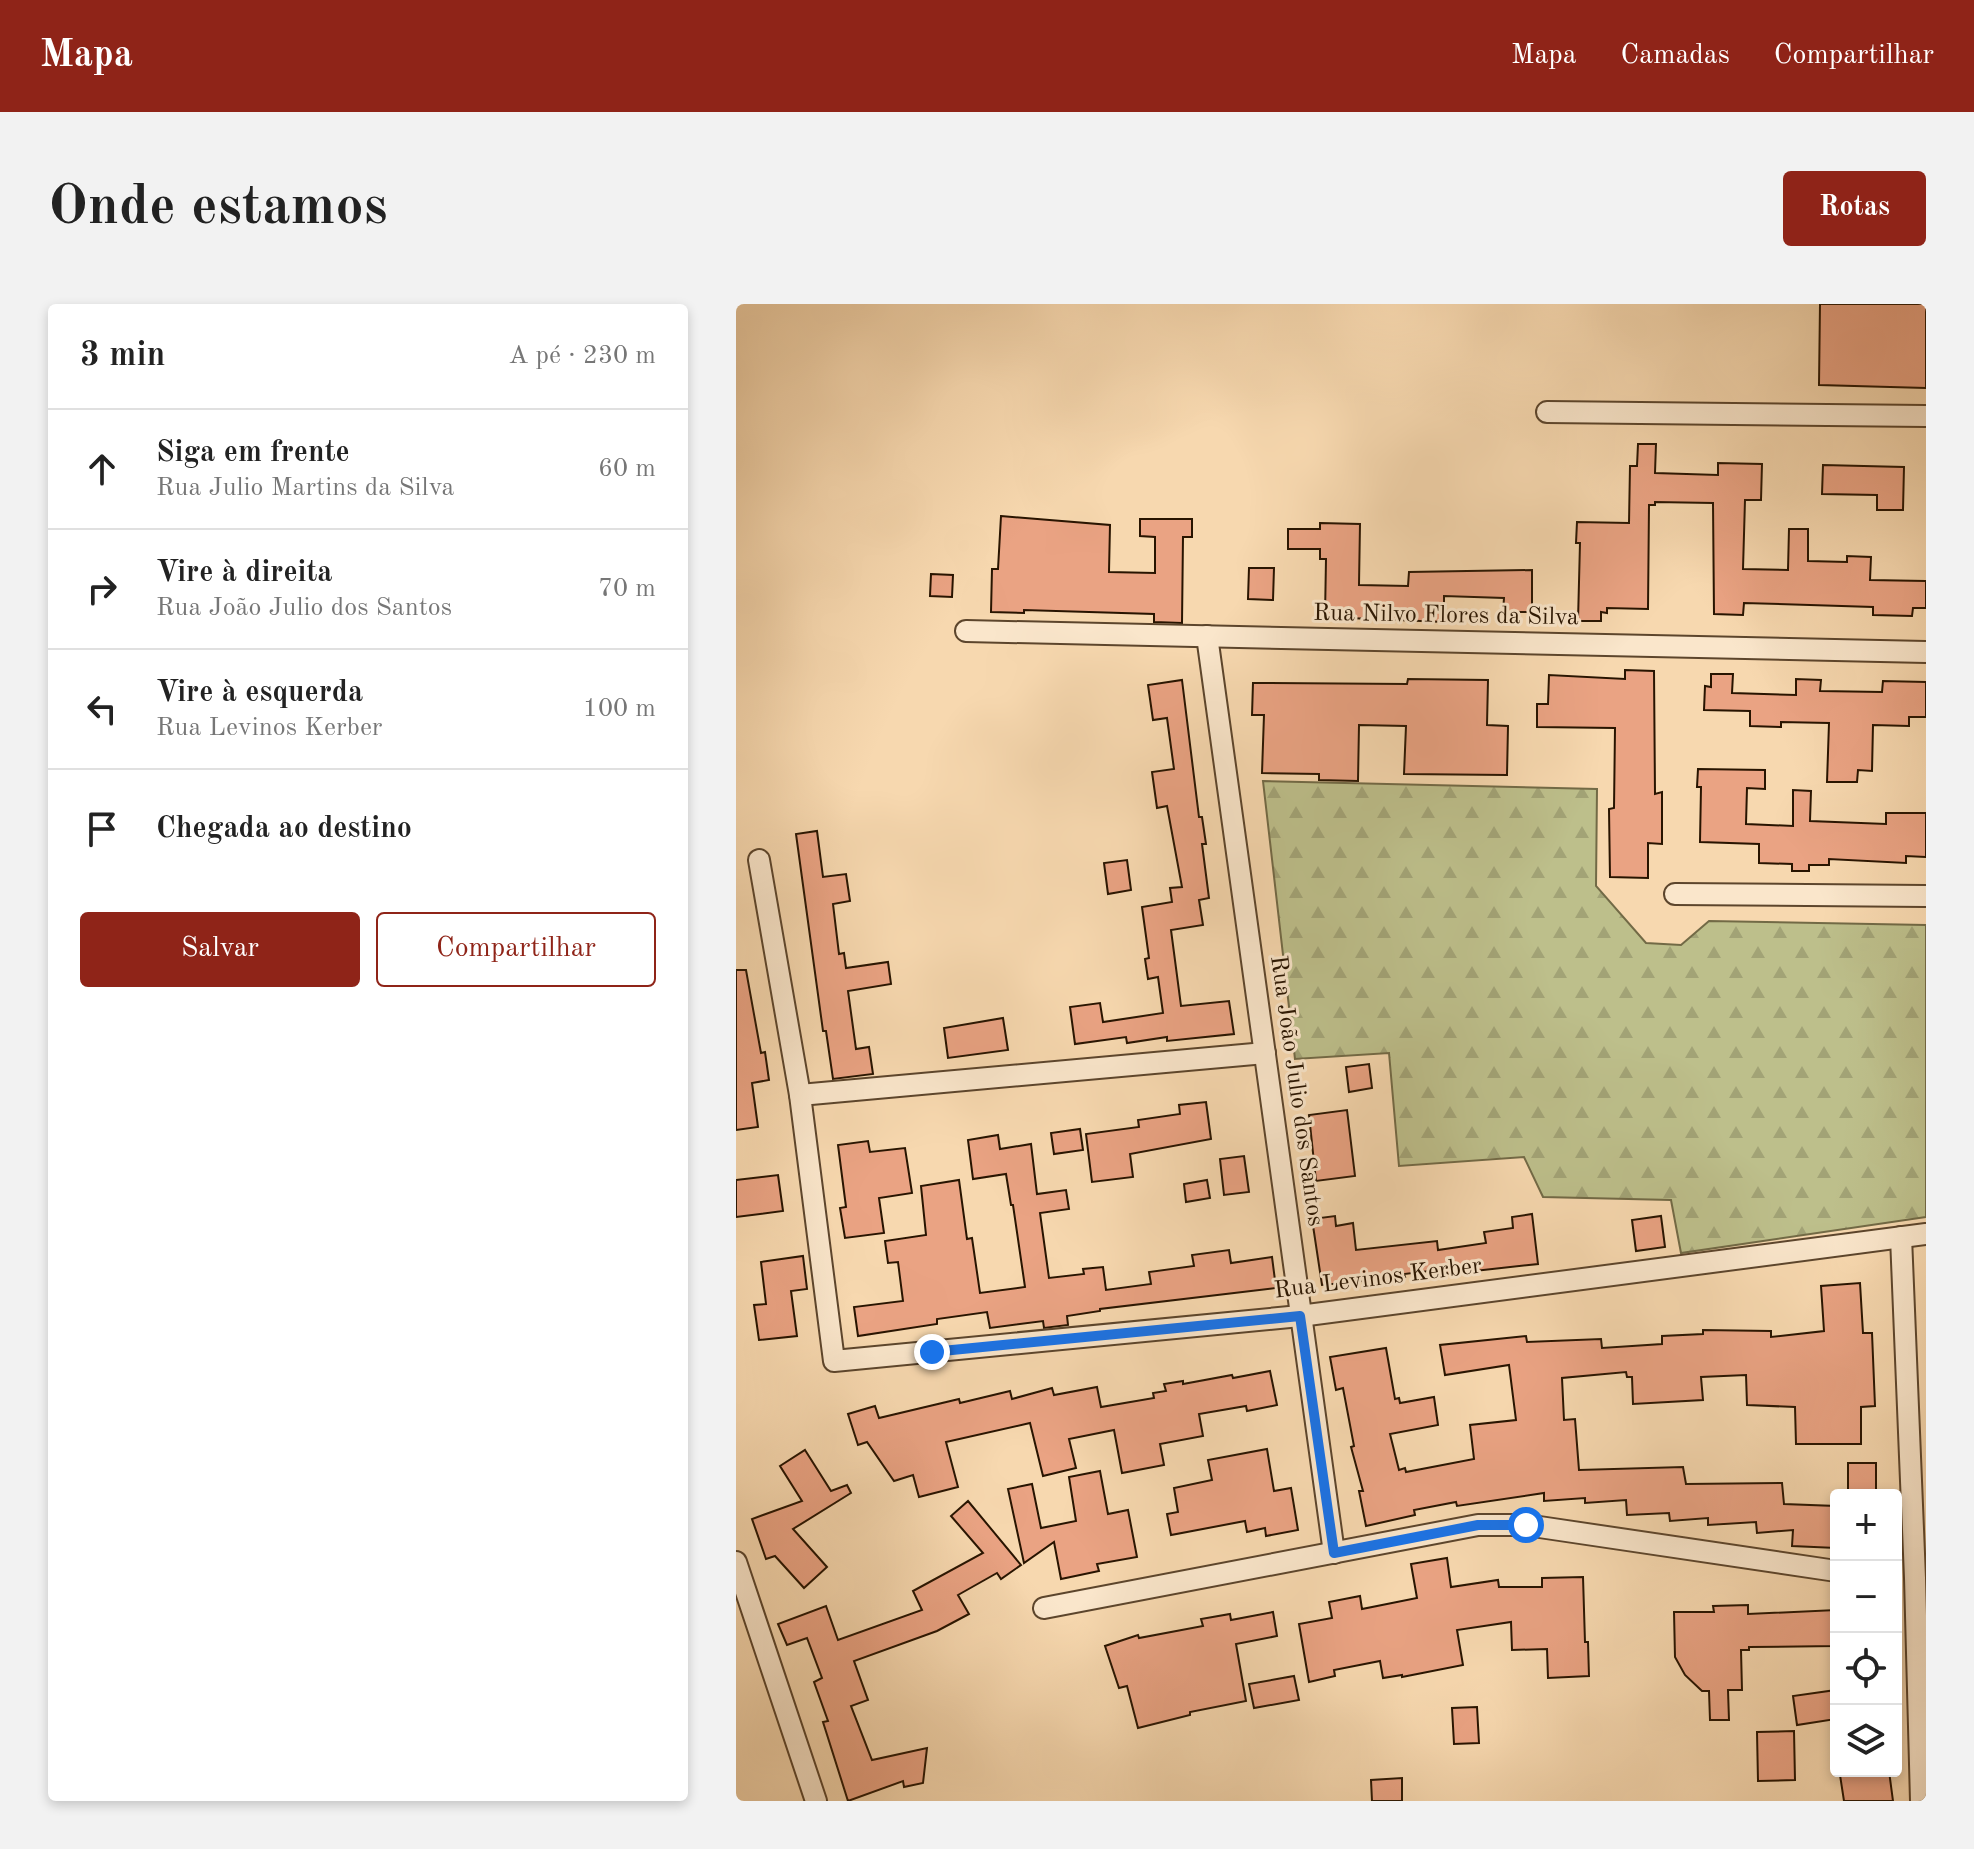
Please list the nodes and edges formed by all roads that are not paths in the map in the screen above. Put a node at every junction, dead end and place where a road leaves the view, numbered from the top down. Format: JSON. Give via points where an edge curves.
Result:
{"nodes":[{"id":1,"x":1547,"y":412,"type":"dead end"},
{"id":2,"x":1926,"y":416,"type":"edge"},
{"id":3,"x":966,"y":631,"type":"dead end"},
{"id":4,"x":1207,"y":636,"type":"junction"},
{"id":5,"x":1926,"y":652,"type":"edge"},
{"id":6,"x":759,"y":860,"type":"dead end"},
{"id":7,"x":1675,"y":894,"type":"dead end"},
{"id":8,"x":1926,"y":896,"type":"edge"},
{"id":9,"x":1265,"y":1053,"type":"junction"},
{"id":10,"x":800,"y":1095,"type":"junction"},
{"id":11,"x":1926,"y":1234,"type":"edge"},
{"id":12,"x":1901,"y":1237,"type":"junction"},
{"id":13,"x":1300,"y":1316,"type":"junction"},
{"id":14,"x":1334,"y":1553,"type":"junction"},
{"id":15,"x":736,"y":1562,"type":"edge"},
{"id":16,"x":1830,"y":1570,"type":"edge"},
{"id":17,"x":1906,"y":1578,"type":"edge"},
{"id":18,"x":1044,"y":1608,"type":"dead end"},
{"id":19,"x":1922,"y":1790,"type":"edge"},
{"id":20,"x":816,"y":1801,"type":"edge"}],
"edges":[{"from":1,"to":2,"type":"street"},
{"from":3,"to":4,"type":"street","name":"Rua Nilvo Flores da Silva"},
{"from":4,"to":5,"type":"street","name":"Rua Nilvo Flores da Silva"},
{"from":4,"to":9,"type":"street","name":"Rua João Julio dos Santos"},
{"from":6,"to":10,"type":"street"},
{"from":7,"to":8,"type":"street"},
{"from":9,"to":10,"type":"street"},
{"from":9,"to":13,"type":"street","name":"Rua João Julio dos Santos"},
{"from":10,"to":13,"type":"street","name":"Rua Levinos Kerber","via":[[834,1361]]},
{"from":11,"to":12,"type":"street","name":"Rua Levinos Kerber"},
{"from":12,"to":13,"type":"street","name":"Rua Levinos Kerber"},
{"from":12,"to":17,"type":"street"},
{"from":13,"to":14,"type":"street","name":"Rua João Julio dos Santos"},
{"from":14,"to":16,"type":"street","via":[[1478,1525],[1526,1525]]},
{"from":14,"to":18,"type":"street"},
{"from":15,"to":20,"type":"street"},
{"from":17,"to":19,"type":"street"}]}
